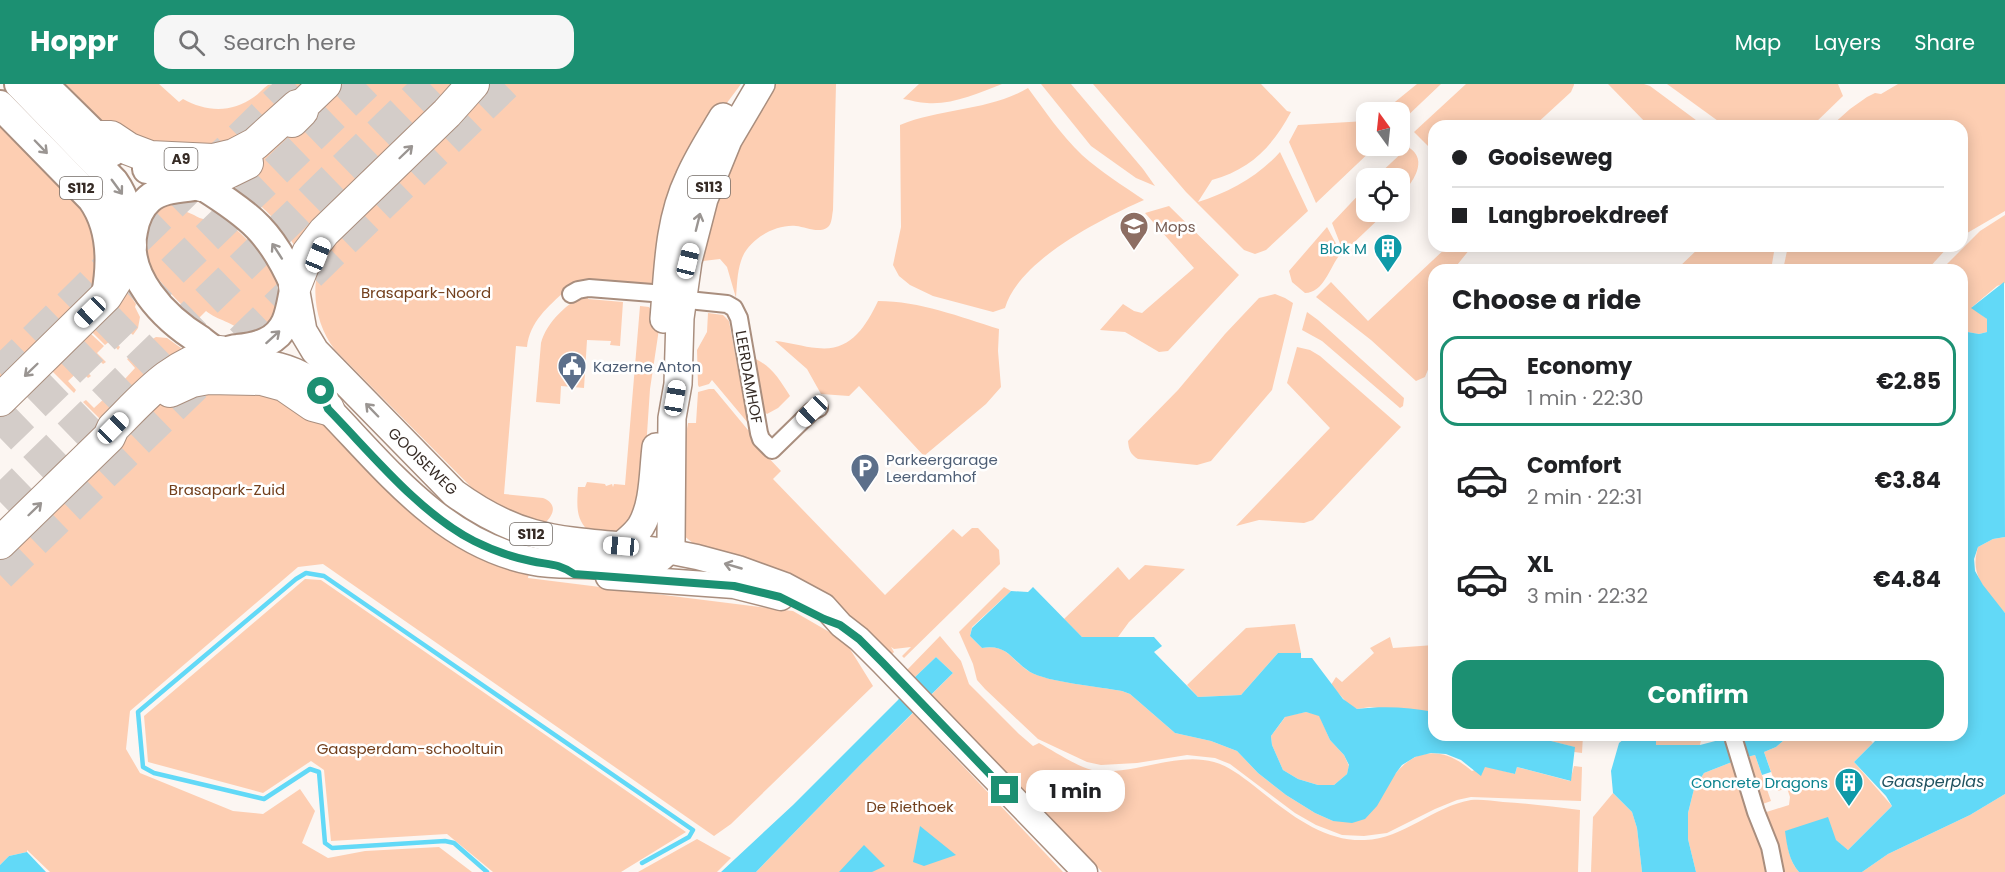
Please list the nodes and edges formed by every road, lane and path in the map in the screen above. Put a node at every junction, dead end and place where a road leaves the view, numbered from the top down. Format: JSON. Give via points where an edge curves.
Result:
{"nodes":[{"id":1,"x":19,"y":84,"type":"edge"},
{"id":2,"x":43,"y":84,"type":"edge"},
{"id":3,"x":473,"y":84,"type":"edge"},
{"id":4,"x":750,"y":84,"type":"edge"},
{"id":5,"x":761,"y":84,"type":"edge"},
{"id":6,"x":314,"y":95,"type":"edge"},
{"id":7,"x":0,"y":105,"type":"edge"},
{"id":8,"x":95,"y":137,"type":"junction"},
{"id":9,"x":202,"y":185,"type":"junction"},
{"id":10,"x":333,"y":224,"type":"junction"},
{"id":11,"x":130,"y":245,"type":"junction"},
{"id":12,"x":295,"y":286,"type":"junction"},
{"id":13,"x":572,"y":294,"type":"dead end"},
{"id":14,"x":106,"y":296,"type":"junction"},
{"id":15,"x":673,"y":297,"type":"junction"},
{"id":16,"x":220,"y":352,"type":"junction"},
{"id":17,"x":336,"y":374,"type":"junction"},
{"id":18,"x":0,"y":400,"type":"edge"},
{"id":19,"x":819,"y":408,"type":"dead end"},
{"id":20,"x":328,"y":409,"type":"junction"},
{"id":21,"x":109,"y":437,"type":"junction"},
{"id":22,"x":649,"y":505,"type":"junction"},
{"id":23,"x":0,"y":543,"type":"edge"},
{"id":24,"x":621,"y":546,"type":"junction"},
{"id":25,"x":661,"y":547,"type":"junction"},
{"id":26,"x":561,"y":565,"type":"junction"},
{"id":27,"x":679,"y":582,"type":"junction"},
{"id":28,"x":840,"y":625,"type":"junction"},
{"id":29,"x":1734,"y":741,"type":"edge"},
{"id":30,"x":1085,"y":872,"type":"edge"},
{"id":31,"x":1775,"y":872,"type":"edge"}],
"edges":[{"from":1,"to":11,"type":"highway","number":"S112","one_way":true,"via":[[121,192],[130,221]]},
{"from":2,"to":8,"type":"highway","number":"S112"},
{"from":10,"to":3,"type":"highway","one_way":true},
{"from":4,"to":15,"type":"main road","number":"S113","via":[[725,114],[688,179],[670,244]]},
{"from":15,"to":5,"type":"main road","number":"S113","one_way":true,"via":[[688,261],[704,199],[728,140]]},
{"from":6,"to":8,"type":"highway","number":"A9","via":[[255,144],[213,160],[150,157],[111,137]]},
{"from":6,"to":9,"type":"highway","number":"A9","via":[[247,163]]},
{"from":7,"to":14,"type":"highway","number":"S112","one_way":true,"via":[[99,209],[111,270]]},
{"from":8,"to":9,"type":"highway","number":"S112","via":[[132,165],[181,173]]},
{"from":9,"to":11,"type":"highway","number":"S112","via":[[164,191],[149,199],[135,219]]},
{"from":12,"to":9,"type":"highway","number":"S112","one_way":true,"via":[[278,252],[256,224]]},
{"from":10,"to":12,"type":"highway","via":[[308,253]]},
{"from":10,"to":17,"type":"main road","number":"S112","via":[[318,255],[312,312],[324,343],[337,359]]},
{"from":11,"to":14,"type":"highway","via":[[121,272]]},
{"from":11,"to":16,"type":"highway","number":"S112","via":[[134,266],[154,300],[182,328]]},
{"from":16,"to":12,"type":"highway","one_way":true,"via":[[260,346],[273,338],[286,322]]},
{"from":12,"to":17,"type":"main road","name":"GOOISEWEG","number":"S112","via":[[303,331]]},
{"from":13,"to":15,"type":"street","via":[[589,288]]},
{"from":14,"to":18,"type":"highway","one_way":true},
{"from":15,"to":19,"type":"street","name":"LEERDAMHOF","via":[[734,308],[759,433],[772,450]]},
{"from":15,"to":22,"type":"main road","number":"S113"},
{"from":15,"to":25,"type":"main road","number":"S113","via":[[678,384]]},
{"from":16,"to":20,"type":"main road","name":"GOOISEWEG","number":"S112","via":[[238,363],[272,365],[300,375],[321,391]]},
{"from":16,"to":21,"type":"highway","via":[[190,362],[164,379],[113,428]]},
{"from":24,"to":17,"type":"main road","name":"GOOISEWEG","number":"S112","one_way":true,"via":[[535,535],[505,525],[475,508],[454,493]]},
{"from":20,"to":21,"type":"highway","via":[[268,380],[208,378],[169,392],[122,435]]},
{"from":20,"to":26,"type":"main road","name":"GOOISEWEG","number":"S112","via":[[447,525],[501,552]]},
{"from":23,"to":21,"type":"highway","one_way":true},
{"from":22,"to":24,"type":"main road","number":"S113","via":[[641,527]]},
{"from":22,"to":25,"type":"main road"},
{"from":24,"to":25,"type":"main road","number":"S112"},
{"from":25,"to":26,"type":"main road","name":"GOOISEWEG","via":[[636,567]]},
{"from":25,"to":27,"type":"main road","via":[[658,568]]},
{"from":28,"to":25,"type":"main road","number":"S112","one_way":true,"via":[[824,606],[765,577]]},
{"from":26,"to":27,"type":"main road","number":"S112","via":[[574,574]]},
{"from":27,"to":28,"type":"main road","number":"S112","via":[[734,586],[765,593]]},
{"from":28,"to":30,"type":"main road","number":"S112","via":[[883,663]]},
{"from":29,"to":31,"type":"street"}]}
